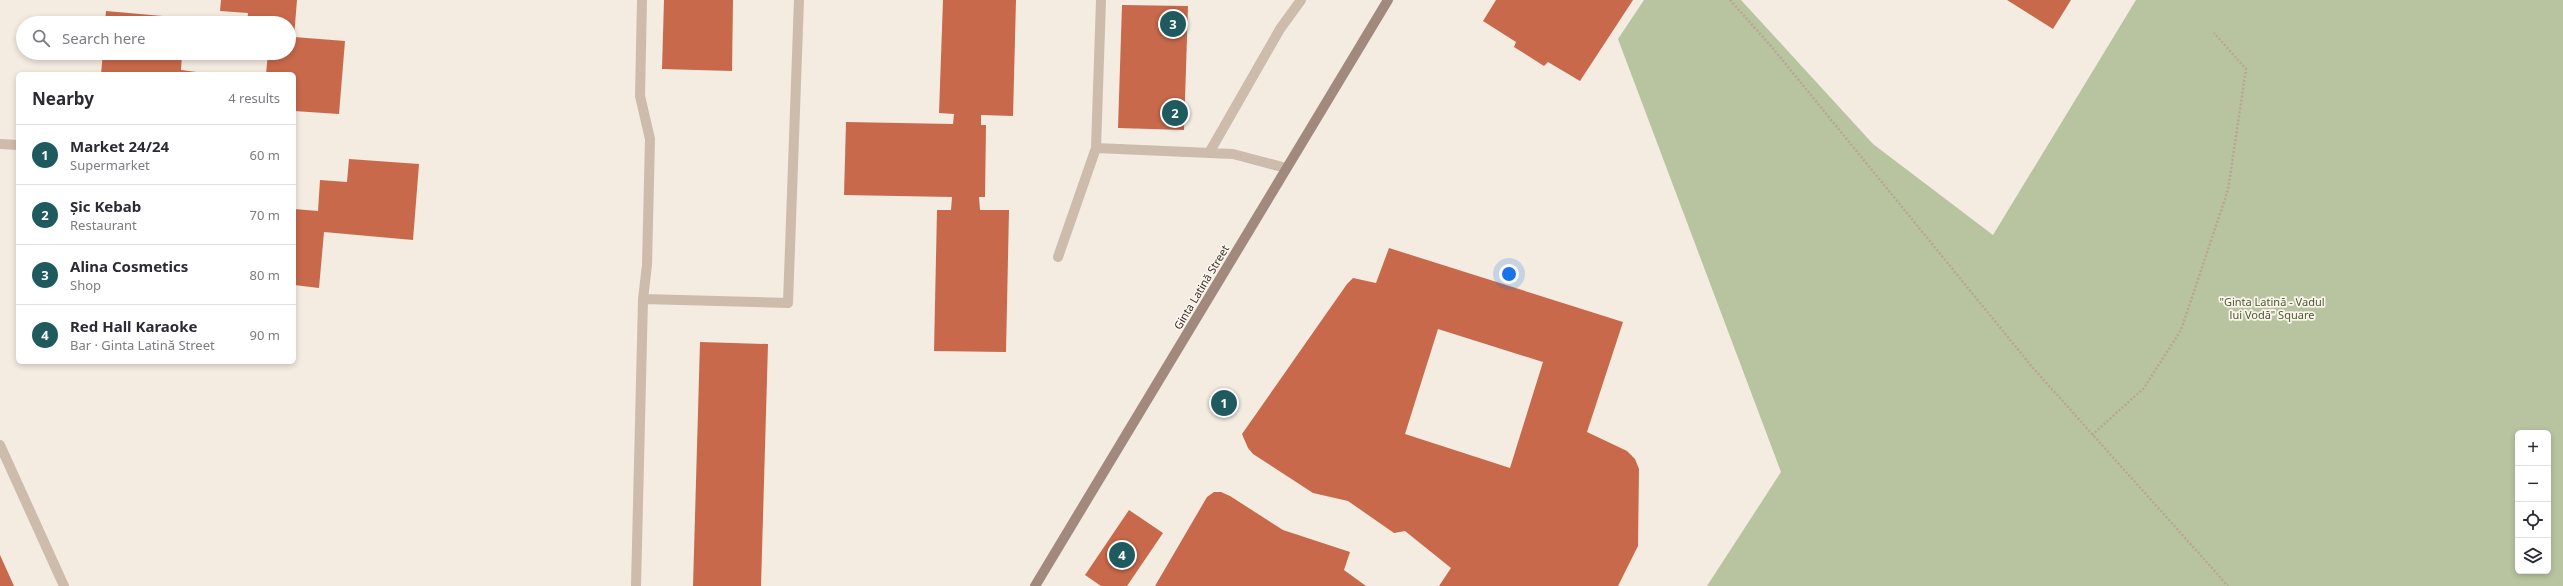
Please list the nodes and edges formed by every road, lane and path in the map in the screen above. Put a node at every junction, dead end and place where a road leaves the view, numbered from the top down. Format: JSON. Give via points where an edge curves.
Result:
{"nodes":[{"id":1,"x":642,"y":0,"type":"edge"},
{"id":2,"x":799,"y":0,"type":"edge"},
{"id":3,"x":1101,"y":0,"type":"edge"},
{"id":4,"x":1301,"y":0,"type":"edge"},
{"id":5,"x":1388,"y":0,"type":"edge"},
{"id":6,"x":1730,"y":0,"type":"edge"},
{"id":7,"x":2214,"y":33,"type":"dead end"},
{"id":8,"x":0,"y":144,"type":"edge"},
{"id":9,"x":16,"y":145,"type":"edge"},
{"id":10,"x":1096,"y":148,"type":"junction"},
{"id":11,"x":1209,"y":153,"type":"junction"},
{"id":12,"x":1286,"y":168,"type":"junction"},
{"id":13,"x":1058,"y":257,"type":"dead end"},
{"id":14,"x":643,"y":299,"type":"junction"},
{"id":15,"x":2092,"y":435,"type":"junction"},
{"id":16,"x":0,"y":445,"type":"edge"},
{"id":17,"x":64,"y":586,"type":"edge"},
{"id":18,"x":636,"y":586,"type":"edge"},
{"id":19,"x":1034,"y":586,"type":"edge"},
{"id":20,"x":2228,"y":586,"type":"edge"}],
"edges":[{"from":1,"to":14,"type":"lane","via":[[640,96],[650,139],[647,265]]},
{"from":2,"to":14,"type":"lane","via":[[788,303]]},
{"from":3,"to":10,"type":"lane"},
{"from":4,"to":11,"type":"lane","via":[[1280,29]]},
{"from":5,"to":12,"type":"street","name":"Ginta Latină Street"},
{"from":6,"to":15,"type":"path","via":[[1771,46],[2033,368]]},
{"from":7,"to":15,"type":"path","via":[[2246,69],[2228,190],[2181,330],[2144,388]]},
{"from":8,"to":9,"type":"lane"},
{"from":10,"to":11,"type":"lane"},
{"from":10,"to":13,"type":"lane"},
{"from":11,"to":12,"type":"lane","via":[[1233,154]]},
{"from":12,"to":19,"type":"street","name":"Ginta Latină Street"},
{"from":14,"to":18,"type":"lane"},
{"from":15,"to":20,"type":"path"},
{"from":16,"to":17,"type":"lane"}]}
